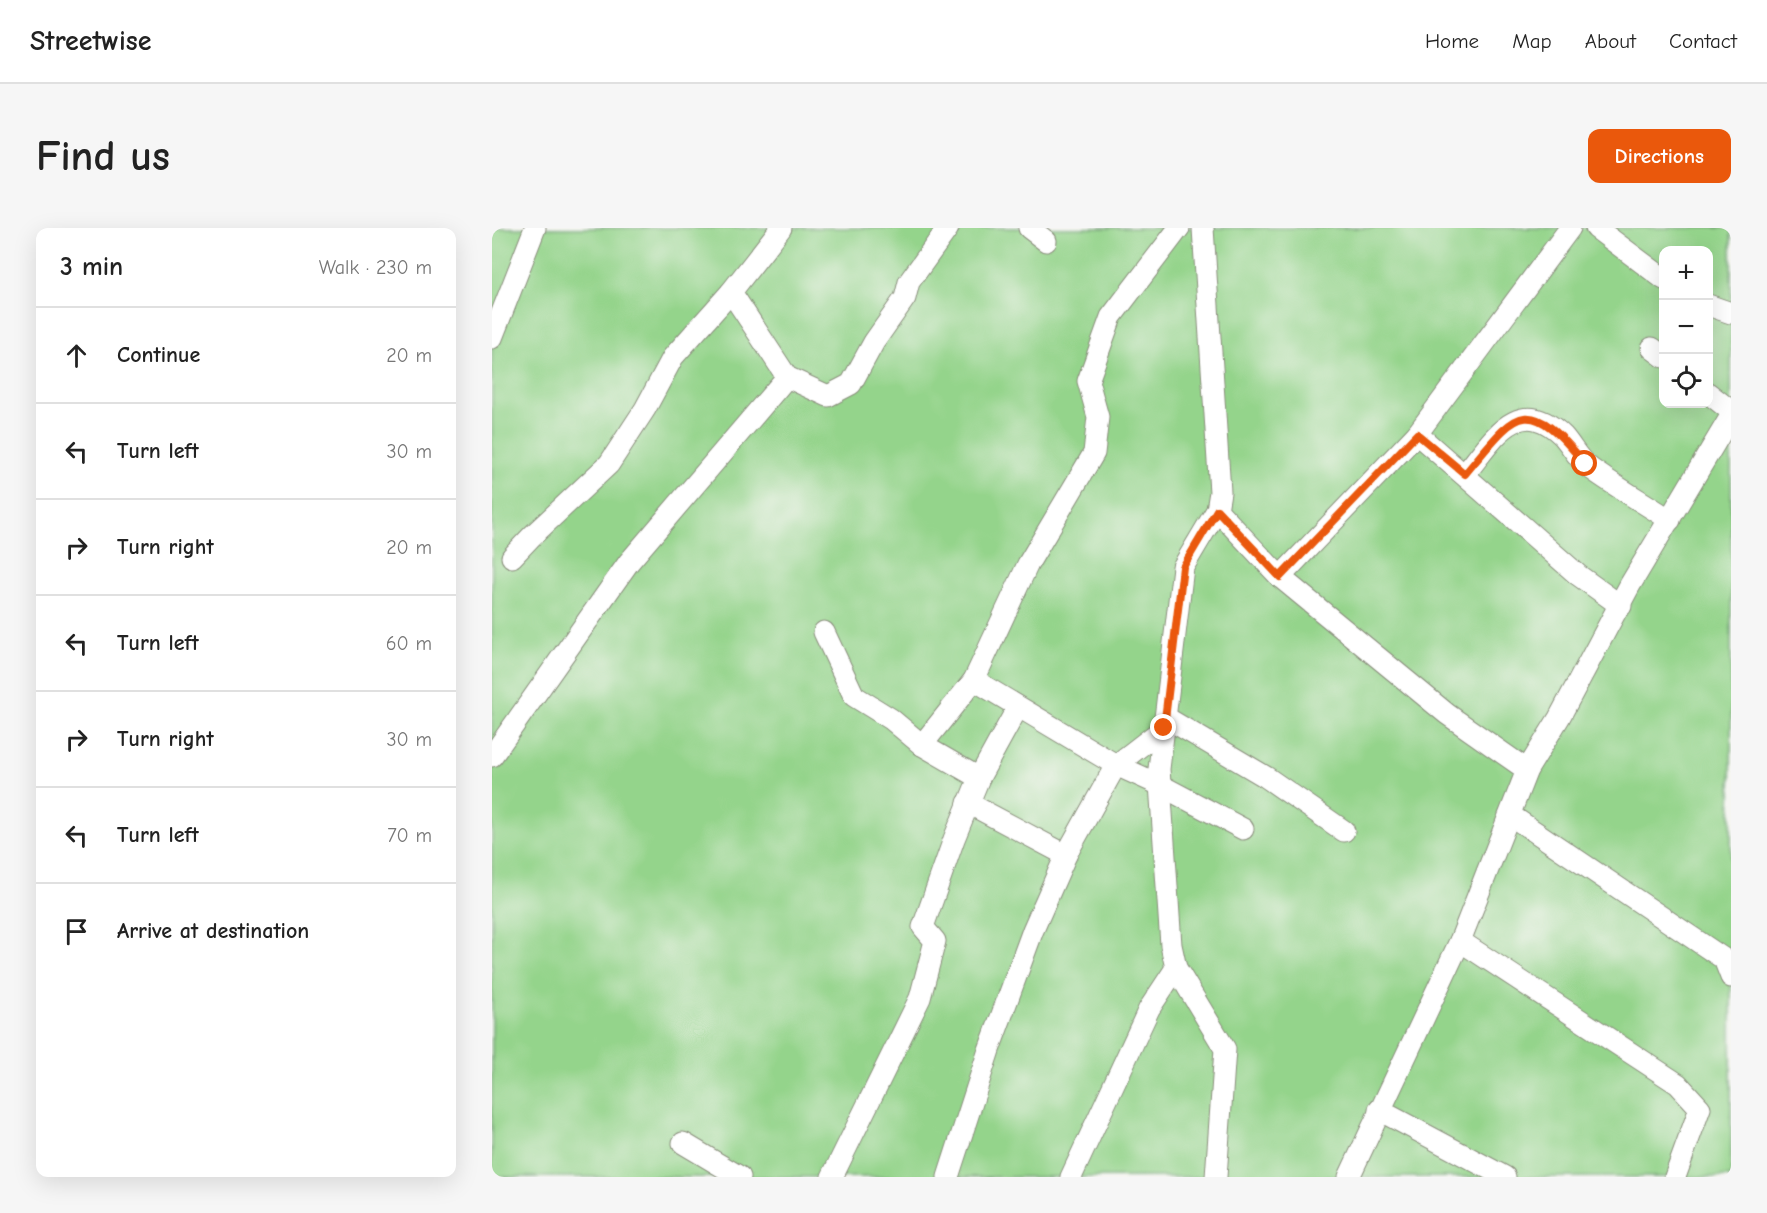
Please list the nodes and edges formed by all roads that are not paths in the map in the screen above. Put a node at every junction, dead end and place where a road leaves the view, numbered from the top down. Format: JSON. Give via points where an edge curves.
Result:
{"nodes":[{"id":1,"x":535,"y":228,"type":"edge"},
{"id":2,"x":781,"y":228,"type":"edge"},
{"id":3,"x":948,"y":228,"type":"edge"},
{"id":4,"x":1029,"y":228,"type":"edge"},
{"id":5,"x":1179,"y":228,"type":"edge"},
{"id":6,"x":1203,"y":228,"type":"edge"},
{"id":7,"x":1570,"y":228,"type":"edge"},
{"id":8,"x":1596,"y":228,"type":"edge"},
{"id":9,"x":1046,"y":241,"type":"dead end"},
{"id":10,"x":1659,"y":275,"type":"edge"},
{"id":11,"x":731,"y":292,"type":"junction"},
{"id":12,"x":1713,"y":307,"type":"edge"},
{"id":13,"x":1731,"y":313,"type":"edge"},
{"id":14,"x":492,"y":338,"type":"edge"},
{"id":15,"x":788,"y":377,"type":"junction"},
{"id":16,"x":1713,"y":397,"type":"edge"},
{"id":17,"x":1731,"y":411,"type":"edge"},
{"id":18,"x":1731,"y":416,"type":"edge"},
{"id":19,"x":1417,"y":434,"type":"junction"},
{"id":20,"x":1465,"y":474,"type":"junction"},
{"id":21,"x":1217,"y":510,"type":"junction"},
{"id":22,"x":1670,"y":520,"type":"junction"},
{"id":23,"x":513,"y":557,"type":"dead end"},
{"id":24,"x":1280,"y":577,"type":"junction"},
{"id":25,"x":1621,"y":606,"type":"junction"},
{"id":26,"x":824,"y":632,"type":"dead end"},
{"id":27,"x":974,"y":680,"type":"junction"},
{"id":28,"x":1018,"y":707,"type":"junction"},
{"id":29,"x":492,"y":722,"type":"edge"},
{"id":30,"x":1165,"y":722,"type":"junction"},
{"id":31,"x":922,"y":745,"type":"junction"},
{"id":32,"x":498,"y":748,"type":"edge"},
{"id":33,"x":1116,"y":765,"type":"junction"},
{"id":34,"x":1527,"y":770,"type":"junction"},
{"id":35,"x":979,"y":778,"type":"junction"},
{"id":36,"x":1160,"y":785,"type":"junction"},
{"id":37,"x":968,"y":803,"type":"junction"},
{"id":38,"x":1510,"y":814,"type":"junction"},
{"id":39,"x":1243,"y":829,"type":"dead end"},
{"id":40,"x":1344,"y":831,"type":"dead end"},
{"id":41,"x":1066,"y":855,"type":"junction"},
{"id":42,"x":1460,"y":941,"type":"junction"},
{"id":43,"x":1176,"y":968,"type":"junction"},
{"id":44,"x":1731,"y":976,"type":"edge"},
{"id":45,"x":1379,"y":1110,"type":"junction"},
{"id":46,"x":683,"y":1143,"type":"dead end"},
{"id":47,"x":740,"y":1177,"type":"edge"},
{"id":48,"x":833,"y":1177,"type":"edge"},
{"id":49,"x":948,"y":1177,"type":"edge"},
{"id":50,"x":1071,"y":1177,"type":"edge"},
{"id":51,"x":1215,"y":1177,"type":"edge"},
{"id":52,"x":1349,"y":1177,"type":"edge"},
{"id":53,"x":1505,"y":1177,"type":"edge"},
{"id":54,"x":1675,"y":1177,"type":"edge"}],
"edges":[{"from":1,"to":14,"type":"street"},
{"from":2,"to":11,"type":"street"},
{"from":3,"to":15,"type":"street","via":[[909,282],[905,298],[851,384],[828,396]]},
{"from":4,"to":9,"type":"street"},
{"from":5,"to":27,"type":"street","via":[[1111,316],[1088,381],[1098,417],[1094,453],[1028,564]]},
{"from":6,"to":21,"type":"street","via":[[1220,492]]},
{"from":7,"to":19,"type":"street"},
{"from":8,"to":10,"type":"street"},
{"from":11,"to":15,"type":"street"},
{"from":11,"to":23,"type":"street","via":[[673,357],[609,464]]},
{"from":12,"to":13,"type":"street"},
{"from":15,"to":32,"type":"street","via":[[629,562]]},
{"from":16,"to":17,"type":"street"},
{"from":18,"to":22,"type":"street"},
{"from":19,"to":20,"type":"street"},
{"from":19,"to":24,"type":"street"},
{"from":20,"to":22,"type":"street","via":[[1505,427],[1521,418],[1541,419],[1563,436],[1585,464]]},
{"from":20,"to":25,"type":"street","via":[[1578,575]]},
{"from":21,"to":24,"type":"street"},
{"from":21,"to":30,"type":"street","via":[[1183,567]]},
{"from":22,"to":25,"type":"street"},
{"from":24,"to":34,"type":"street","via":[[1447,714]]},
{"from":25,"to":34,"type":"street"},
{"from":26,"to":31,"type":"street","via":[[854,696]]},
{"from":27,"to":28,"type":"street"},
{"from":27,"to":31,"type":"street"},
{"from":28,"to":33,"type":"street"},
{"from":28,"to":35,"type":"street"},
{"from":29,"to":32,"type":"street"},
{"from":30,"to":33,"type":"street"},
{"from":30,"to":36,"type":"street"},
{"from":30,"to":40,"type":"street","via":[[1266,777]]},
{"from":31,"to":35,"type":"street"},
{"from":33,"to":36,"type":"street"},
{"from":33,"to":41,"type":"street"},
{"from":34,"to":38,"type":"street"},
{"from":35,"to":37,"type":"street"},
{"from":36,"to":39,"type":"street"},
{"from":36,"to":43,"type":"street"},
{"from":37,"to":41,"type":"street"},
{"from":37,"to":48,"type":"street","via":[[923,927],[935,941],[920,998]]},
{"from":38,"to":42,"type":"street"},
{"from":38,"to":44,"type":"street","via":[[1724,959]]},
{"from":41,"to":49,"type":"street","via":[[1033,930],[993,1039]]},
{"from":42,"to":45,"type":"street"},
{"from":42,"to":54,"type":"street","via":[[1678,1084],[1700,1108]]},
{"from":43,"to":50,"type":"street","via":[[1149,1009]]},
{"from":43,"to":51,"type":"street","via":[[1225,1049]]},
{"from":45,"to":52,"type":"street"},
{"from":45,"to":53,"type":"street"},
{"from":46,"to":47,"type":"street"}]}
